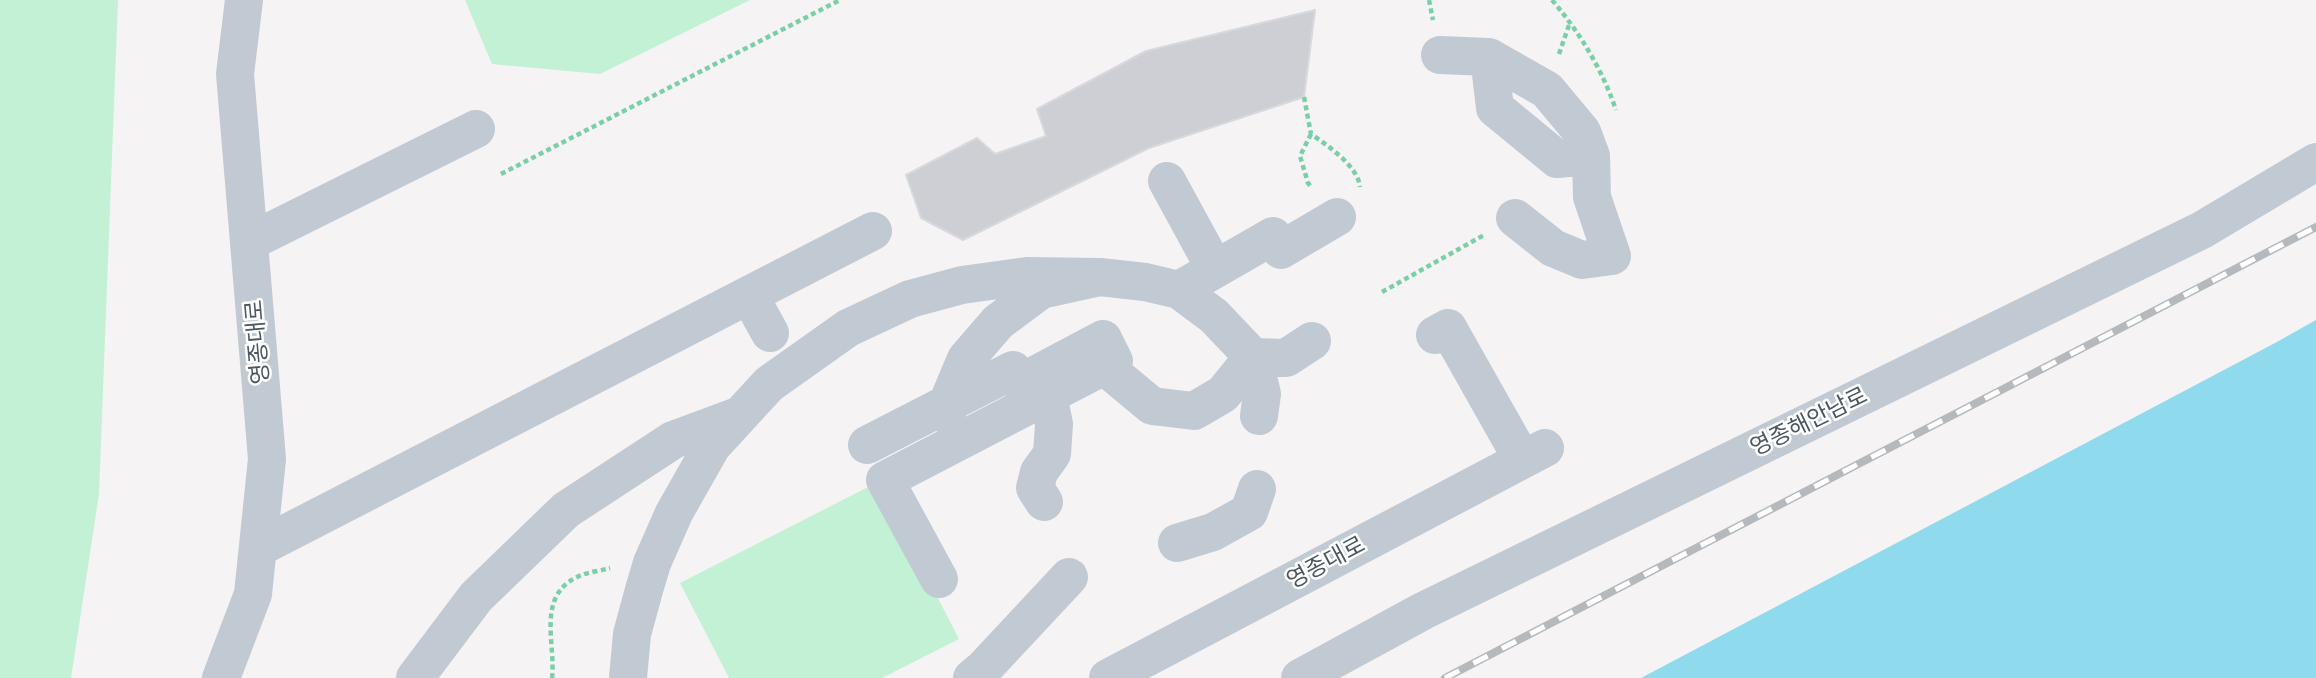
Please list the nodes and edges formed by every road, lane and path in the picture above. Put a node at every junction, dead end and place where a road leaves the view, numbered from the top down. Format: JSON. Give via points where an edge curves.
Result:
{"nodes":[{"id":1,"x":244,"y":0,"type":"edge"},
{"id":2,"x":840,"y":0,"type":"edge"},
{"id":3,"x":1440,"y":55,"type":"dead end"},
{"id":4,"x":476,"y":129,"type":"dead end"},
{"id":5,"x":2316,"y":162,"type":"edge"},
{"id":6,"x":501,"y":174,"type":"dead end"},
{"id":7,"x":1167,"y":181,"type":"dead end"},
{"id":8,"x":1337,"y":217,"type":"dead end"},
{"id":9,"x":1515,"y":218,"type":"dead end"},
{"id":10,"x":873,"y":231,"type":"dead end"},
{"id":11,"x":250,"y":242,"type":"junction"},
{"id":12,"x":1215,"y":269,"type":"junction"},
{"id":13,"x":1100,"y":277,"type":"junction"},
{"id":14,"x":1179,"y":290,"type":"junction"},
{"id":15,"x":749,"y":295,"type":"junction"},
{"id":16,"x":770,"y":334,"type":"dead end"},
{"id":17,"x":1435,"y":335,"type":"dead end"},
{"id":18,"x":1312,"y":341,"type":"dead end"},
{"id":19,"x":1252,"y":357,"type":"junction"},
{"id":20,"x":1104,"y":366,"type":"junction"},
{"id":21,"x":1048,"y":395,"type":"junction"},
{"id":22,"x":947,"y":404,"type":"junction"},
{"id":23,"x":740,"y":415,"type":"junction"},
{"id":24,"x":1259,"y":416,"type":"dead end"},
{"id":25,"x":867,"y":445,"type":"dead end"},
{"id":26,"x":947,"y":455,"type":"junction"},
{"id":27,"x":1257,"y":489,"type":"dead end"},
{"id":28,"x":1044,"y":502,"type":"dead end"},
{"id":29,"x":1177,"y":543,"type":"dead end"},
{"id":30,"x":258,"y":548,"type":"junction"},
{"id":31,"x":652,"y":563,"type":"junction"},
{"id":32,"x":1069,"y":577,"type":"dead end"},
{"id":33,"x":939,"y":579,"type":"dead end"},
{"id":34,"x":221,"y":678,"type":"edge"},
{"id":35,"x":415,"y":678,"type":"edge"},
{"id":36,"x":552,"y":678,"type":"edge"},
{"id":37,"x":628,"y":678,"type":"edge"},
{"id":38,"x":972,"y":678,"type":"edge"},
{"id":39,"x":1108,"y":678,"type":"edge"},
{"id":40,"x":1300,"y":678,"type":"edge"}],
"edges":[{"from":1,"to":11,"type":"street","name":"영종대로","via":[[236,74]]},
{"from":2,"to":6,"type":"path"},
{"from":3,"to":9,"type":"street","via":[[1489,57],[1547,90],[1582,132],[1591,156],[1592,197],[1612,256],[1582,260],[1553,248]]},
{"from":4,"to":11,"type":"street"},
{"from":5,"to":40,"type":"street","name":"영종해안남로","via":[[2202,230],[1423,611]]},
{"from":7,"to":12,"type":"street"},
{"from":8,"to":12,"type":"street","via":[[1281,250],[1273,236]]},
{"from":10,"to":15,"type":"street"},
{"from":11,"to":30,"type":"street","name":"영종대로","via":[[267,459]]},
{"from":12,"to":14,"type":"street"},
{"from":13,"to":14,"type":"street"},
{"from":13,"to":22,"type":"street","via":[[1041,290],[998,322],[967,359]]},
{"from":13,"to":23,"type":"street","via":[[1027,276],[962,285],[910,299],[848,328],[769,384]]},
{"from":14,"to":19,"type":"street","via":[[1213,316]]},
{"from":15,"to":16,"type":"street"},
{"from":15,"to":30,"type":"street"},
{"from":17,"to":39,"type":"street","name":"영종대로","via":[[1448,328],[1534,454]]},
{"from":18,"to":19,"type":"street","via":[[1286,358]]},
{"from":19,"to":20,"type":"street","via":[[1223,394],[1194,411],[1152,406]]},
{"from":19,"to":24,"type":"street","via":[[1262,394]]},
{"from":20,"to":21,"type":"street"},
{"from":20,"to":22,"type":"street","via":[[1114,360],[1103,340],[1020,383],[1013,370]]},
{"from":21,"to":26,"type":"street"},
{"from":21,"to":28,"type":"street","via":[[1054,424],[1052,454],[1039,472],[1035,488]]},
{"from":22,"to":25,"type":"street"},
{"from":22,"to":26,"type":"street"},
{"from":23,"to":31,"type":"street","via":[[712,446]]},
{"from":23,"to":35,"type":"street","via":[[673,440],[566,510],[475,597]]},
{"from":26,"to":33,"type":"street","via":[[885,480]]},
{"from":27,"to":29,"type":"street","via":[[1249,512],[1213,532]]},
{"from":30,"to":34,"type":"street","name":"영종대로","via":[[253,594]]},
{"from":31,"to":36,"type":"path","via":[[576,577],[555,596],[550,617]]},
{"from":31,"to":37,"type":"street","via":[[632,634]]},
{"from":32,"to":38,"type":"street"}]}
